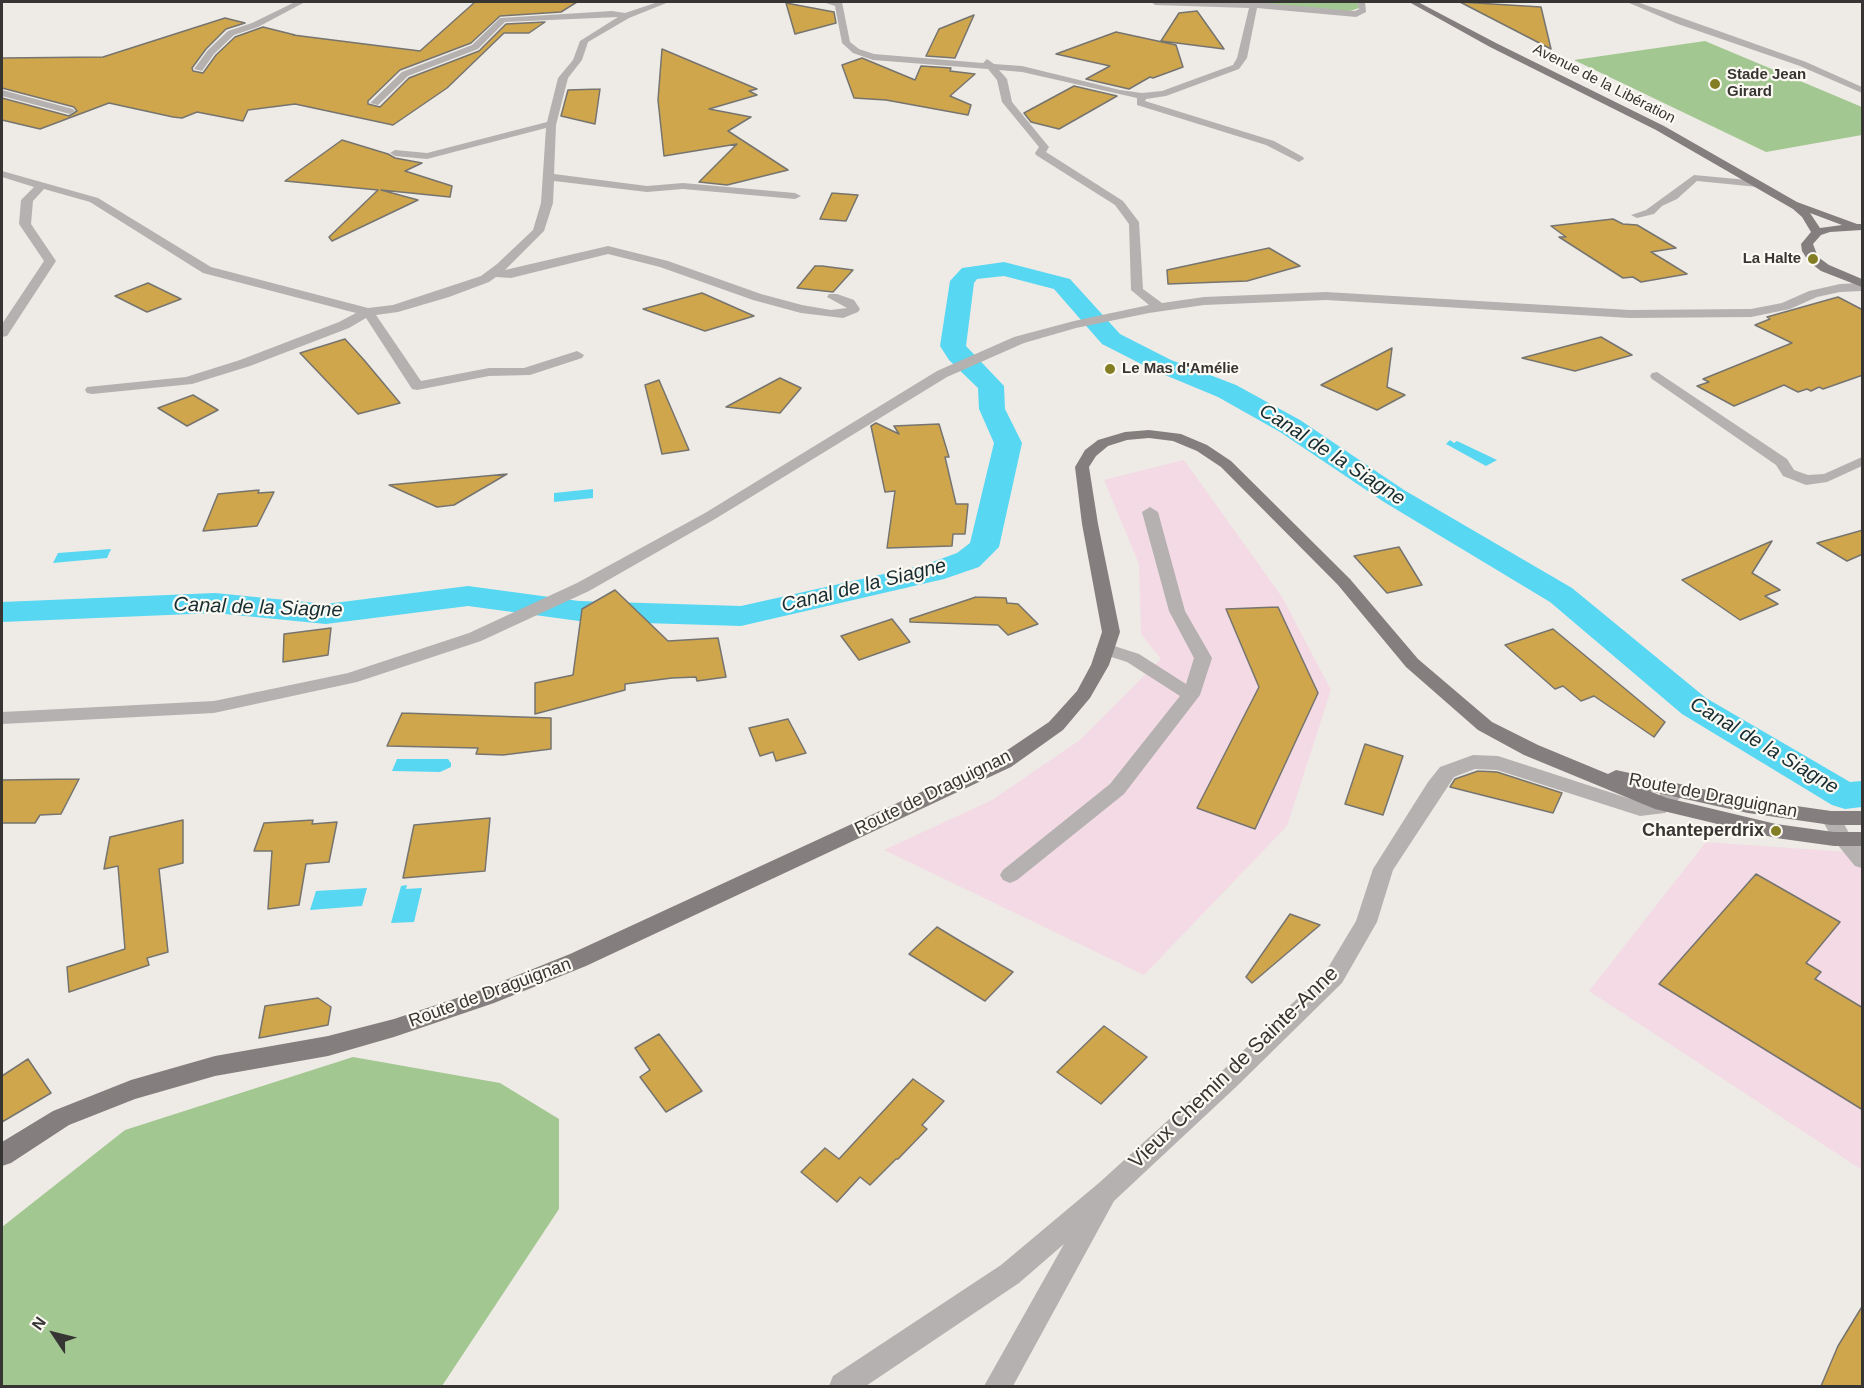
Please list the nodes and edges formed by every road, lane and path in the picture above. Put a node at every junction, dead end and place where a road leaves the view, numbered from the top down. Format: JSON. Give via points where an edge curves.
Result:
{"nodes":[{"id":1,"x":301,"y":2,"type":"edge"},
{"id":2,"x":665,"y":2,"type":"edge"},
{"id":3,"x":827,"y":2,"type":"edge"},
{"id":4,"x":1155,"y":2,"type":"edge"},
{"id":5,"x":1361,"y":2,"type":"edge"},
{"id":6,"x":1413,"y":2,"type":"edge"},
{"id":7,"x":1630,"y":2,"type":"edge"},
{"id":8,"x":1254,"y":5,"type":"junction"},
{"id":9,"x":626,"y":16,"type":"junction"},
{"id":10,"x":988,"y":63,"type":"junction"},
{"id":11,"x":199,"y":69,"type":"dead end"},
{"id":12,"x":1863,"y":90,"type":"edge"},
{"id":13,"x":2,"y":93,"type":"edge"},
{"id":14,"x":1142,"y":96,"type":"junction"},
{"id":15,"x":375,"y":103,"type":"dead end"},
{"id":16,"x":70,"y":111,"type":"dead end"},
{"id":17,"x":551,"y":124,"type":"junction"},
{"id":18,"x":395,"y":153,"type":"dead end"},
{"id":19,"x":1299,"y":159,"type":"dead end"},
{"id":20,"x":2,"y":174,"type":"edge"},
{"id":21,"x":548,"y":177,"type":"junction"},
{"id":22,"x":1758,"y":184,"type":"junction"},
{"id":23,"x":41,"y":186,"type":"junction"},
{"id":24,"x":795,"y":196,"type":"dead end"},
{"id":25,"x":1780,"y":196,"type":"junction"},
{"id":26,"x":1637,"y":215,"type":"dead end"},
{"id":27,"x":1862,"y":227,"type":"edge"},
{"id":28,"x":1817,"y":233,"type":"junction"},
{"id":29,"x":1825,"y":268,"type":"junction"},
{"id":30,"x":494,"y":273,"type":"junction"},
{"id":31,"x":1863,"y":285,"type":"edge"},
{"id":32,"x":1813,"y":294,"type":"junction"},
{"id":33,"x":833,"y":297,"type":"dead end"},
{"id":34,"x":1160,"y":308,"type":"junction"},
{"id":35,"x":368,"y":312,"type":"junction"},
{"id":36,"x":2,"y":333,"type":"edge"},
{"id":37,"x":577,"y":355,"type":"dead end"},
{"id":38,"x":1657,"y":376,"type":"dead end"},
{"id":39,"x":92,"y":390,"type":"dead end"},
{"id":40,"x":1863,"y":461,"type":"edge"},
{"id":41,"x":1150,"y":512,"type":"dead end"},
{"id":42,"x":1106,"y":649,"type":"junction"},
{"id":43,"x":1191,"y":695,"type":"junction"},
{"id":44,"x":2,"y":718,"type":"edge"},
{"id":45,"x":1666,"y":797,"type":"junction"},
{"id":46,"x":1831,"y":818,"type":"junction"},
{"id":47,"x":1863,"y":818,"type":"edge"},
{"id":48,"x":1842,"y":838,"type":"junction"},
{"id":49,"x":1863,"y":839,"type":"edge"},
{"id":50,"x":1863,"y":861,"type":"edge"},
{"id":51,"x":1010,"y":875,"type":"dead end"},
{"id":52,"x":2,"y":1155,"type":"edge"},
{"id":53,"x":1109,"y":1190,"type":"junction"},
{"id":54,"x":843,"y":1386,"type":"edge"},
{"id":55,"x":998,"y":1386,"type":"edge"}],
"edges":[{"from":1,"to":11,"type":"street","via":[[231,33]]},
{"from":2,"to":9,"type":"street"},
{"from":3,"to":10,"type":"street","via":[[839,4],[846,44],[856,51],[894,59]]},
{"from":4,"to":8,"type":"street"},
{"from":5,"to":8,"type":"street","via":[[1362,12],[1356,14]]},
{"from":6,"to":22,"type":"main road","name":"Avenue de la Libération","via":[[1660,128]]},
{"from":7,"to":12,"type":"street","via":[[1803,64]]},
{"from":8,"to":14,"type":"street","via":[[1242,58],[1236,67],[1163,94]]},
{"from":9,"to":15,"type":"street","via":[[503,20],[475,47],[405,74]]},
{"from":9,"to":17,"type":"street","via":[[584,41],[577,60],[562,78]]},
{"from":10,"to":14,"type":"street"},
{"from":10,"to":34,"type":"street","via":[[1002,79],[1007,102],[1044,147],[1040,153],[1119,203],[1135,224],[1137,290]]},
{"from":13,"to":16,"type":"street"},
{"from":14,"to":19,"type":"street","via":[[1140,103],[1270,143]]},
{"from":17,"to":18,"type":"street","via":[[427,156]]},
{"from":17,"to":21,"type":"street"},
{"from":20,"to":23,"type":"street"},
{"from":21,"to":24,"type":"street","via":[[647,189],[683,186]]},
{"from":21,"to":30,"type":"street","via":[[547,203],[538,231]]},
{"from":22,"to":25,"type":"main road","name":"Avenue de la Libération"},
{"from":22,"to":26,"type":"street","via":[[1694,178],[1650,212]]},
{"from":23,"to":35,"type":"street","via":[[94,200],[207,270]]},
{"from":23,"to":36,"type":"street","via":[[27,200],[25,224],[50,261]]},
{"from":25,"to":27,"type":"main road","name":"Avenue de la Libération"},
{"from":25,"to":28,"type":"main road","name":"Avenue de la Libération","via":[[1806,215]]},
{"from":27,"to":28,"type":"main road"},
{"from":28,"to":29,"type":"main road","via":[[1810,238],[1808,251]]},
{"from":29,"to":31,"type":"main road"},
{"from":29,"to":32,"type":"street","via":[[1825,280]]},
{"from":30,"to":33,"type":"street","via":[[511,274],[608,250],[801,309],[831,315],[854,309],[850,303]]},
{"from":30,"to":35,"type":"street","via":[[445,294]]},
{"from":31,"to":32,"type":"street"},
{"from":32,"to":34,"type":"street","via":[[1770,311],[1750,314],[1630,314],[1326,296],[1204,301]]},
{"from":34,"to":44,"type":"street","via":[[1019,340],[942,374],[710,516],[583,587],[475,637],[351,678],[214,707]]},
{"from":35,"to":37,"type":"street","via":[[417,386],[489,372],[525,372]]},
{"from":35,"to":39,"type":"street","via":[[245,363],[187,381]]},
{"from":38,"to":40,"type":"street","via":[[1782,462],[1788,473],[1806,480],[1827,478]]},
{"from":41,"to":43,"type":"street","via":[[1177,611],[1203,658]]},
{"from":42,"to":43,"type":"street","via":[[1133,658]]},
{"from":42,"to":45,"type":"main road","name":"Route de Draguignan","via":[[1111,632],[1082,467],[1103,442],[1149,434],[1176,437],[1226,464],[1344,582],[1412,663],[1485,726],[1565,764]]},
{"from":42,"to":52,"type":"main road","name":"Route de Draguignan","via":[[1084,694],[1056,726],[1004,762],[578,960],[394,1028],[328,1046],[215,1066],[131,1090],[61,1118]]},
{"from":43,"to":51,"type":"street","via":[[1117,789]]},
{"from":45,"to":46,"type":"main road","name":"Route de Draguignan"},
{"from":45,"to":48,"type":"main road","name":"Route de Draguignan","via":[[1776,831]]},
{"from":45,"to":53,"type":"street","name":"Vieux Chemin de Sainte-Anne","via":[[1658,808],[1640,808],[1498,763],[1473,762],[1448,772],[1383,869],[1366,922],[1334,977]]},
{"from":46,"to":47,"type":"main road","name":"Route de Draguignan"},
{"from":46,"to":48,"type":"street"},
{"from":48,"to":49,"type":"main road","name":"Route de Draguignan"},
{"from":48,"to":50,"type":"street"},
{"from":53,"to":54,"type":"street","name":"Vieux Chemin de Sainte-Anne","via":[[1010,1274]]},
{"from":53,"to":55,"type":"street"}]}
